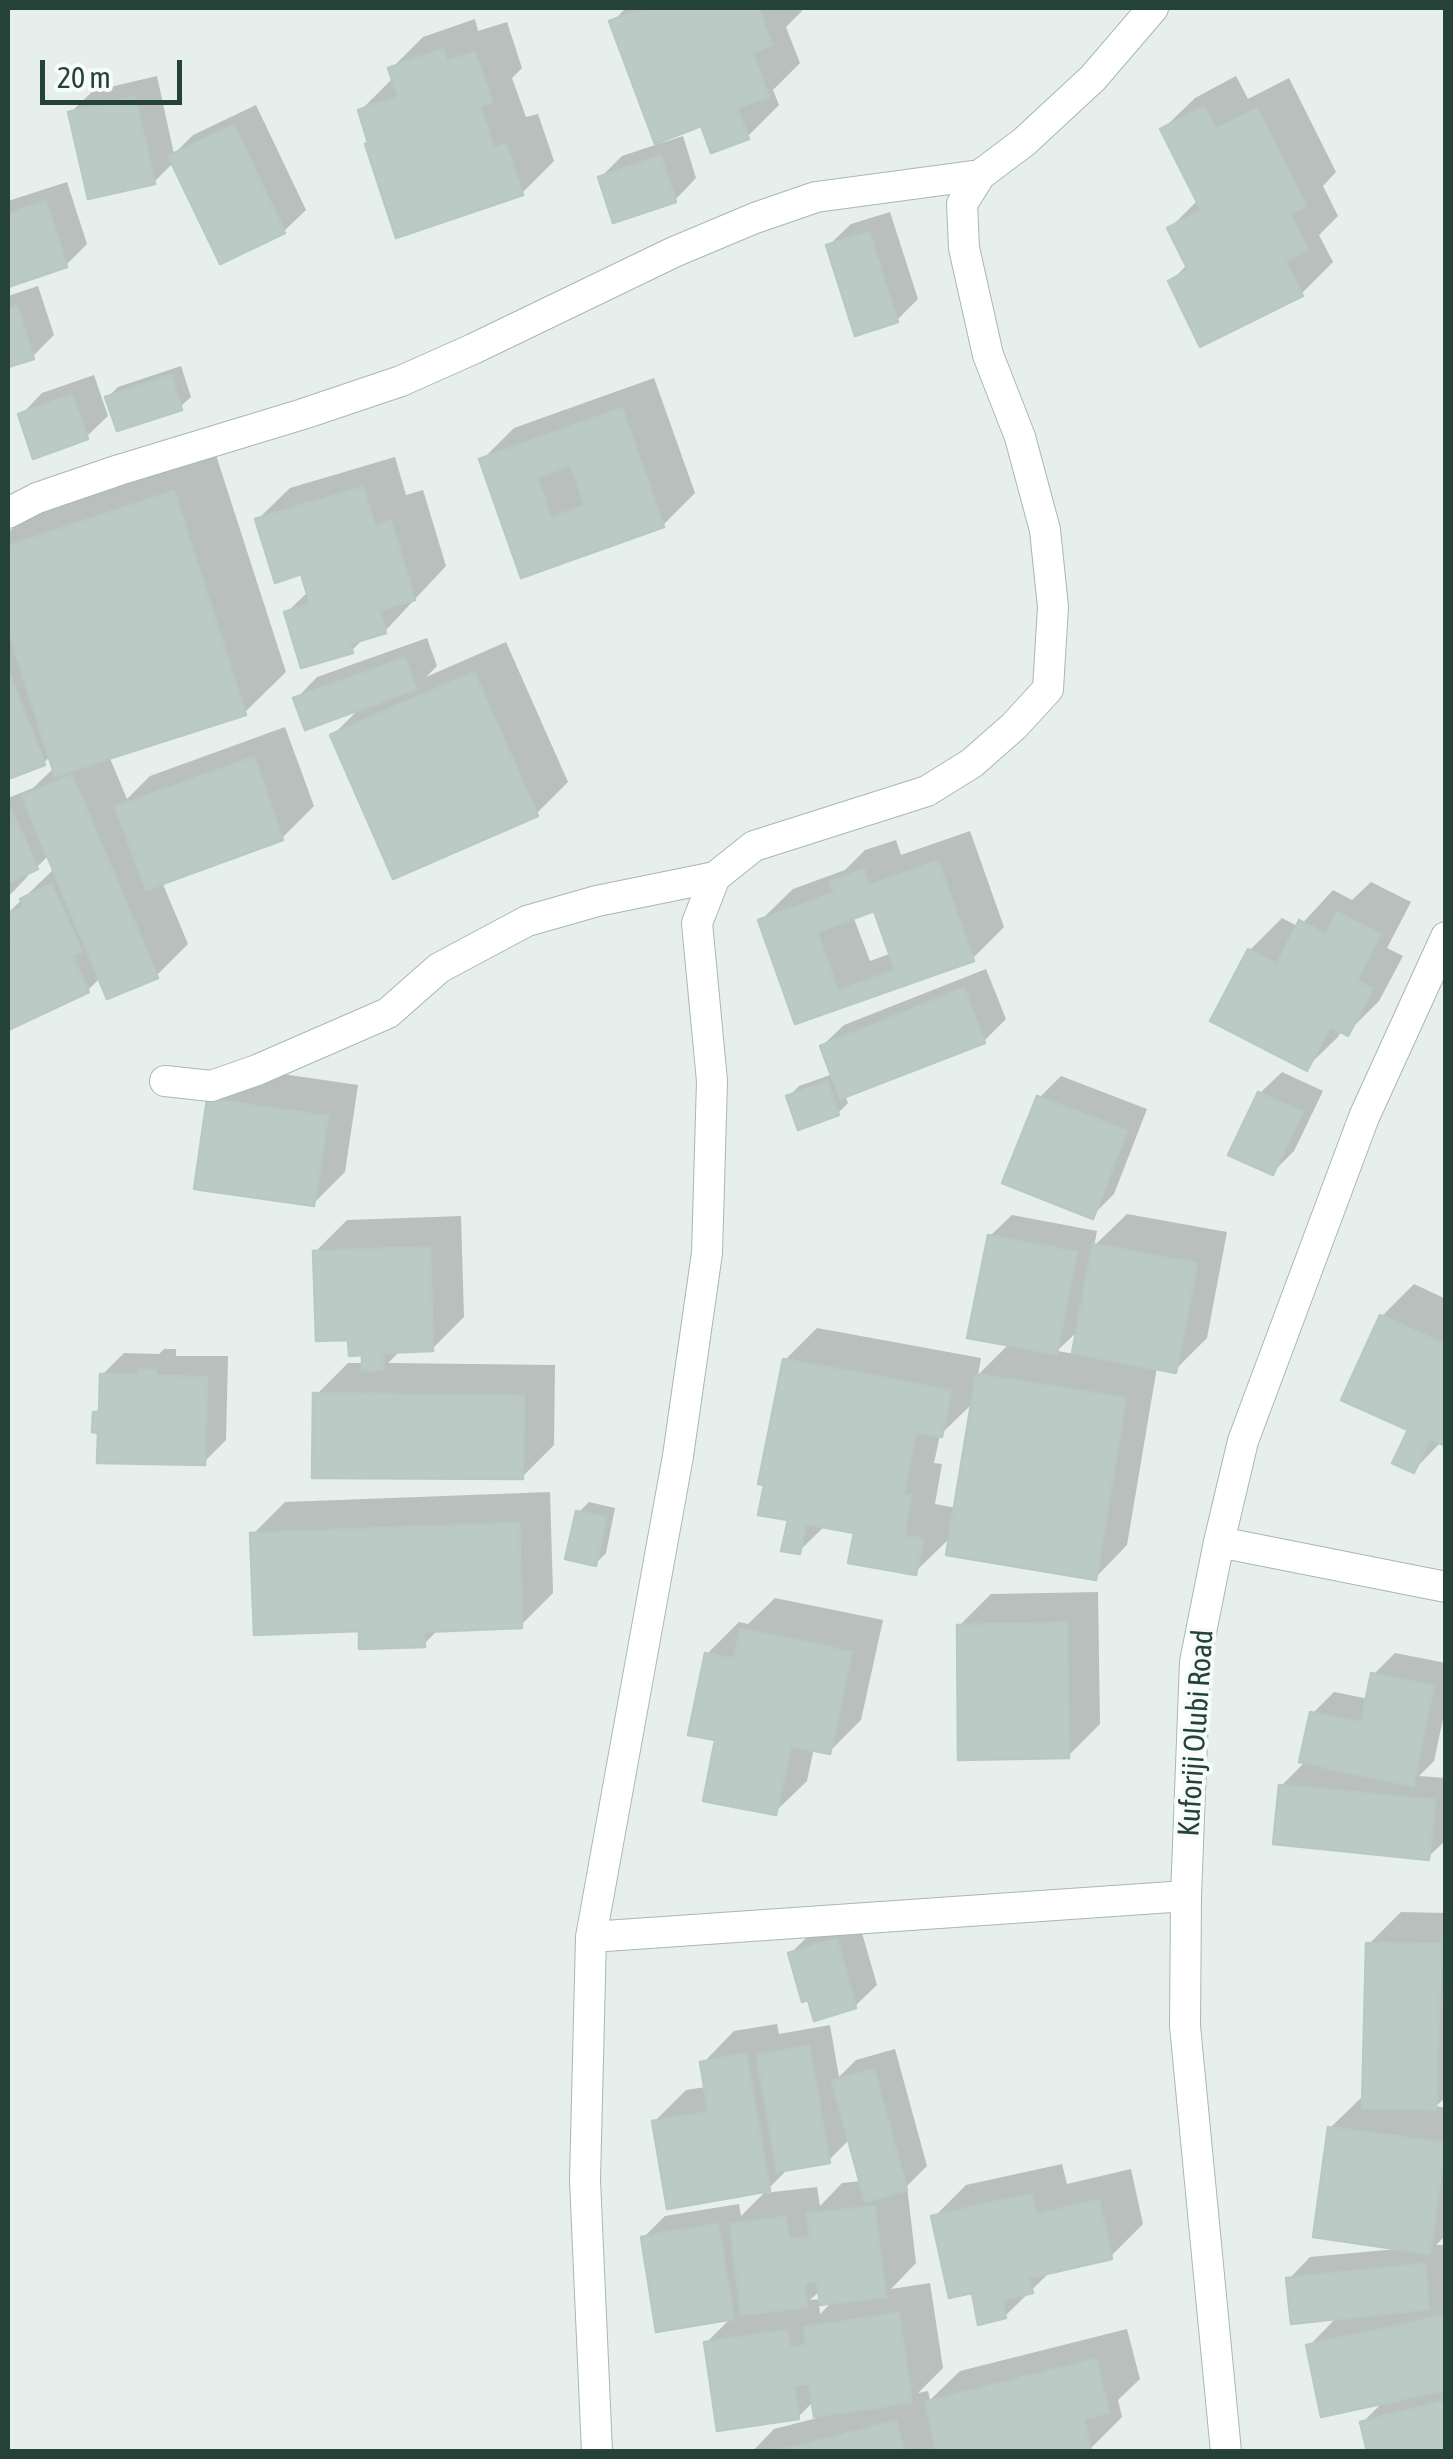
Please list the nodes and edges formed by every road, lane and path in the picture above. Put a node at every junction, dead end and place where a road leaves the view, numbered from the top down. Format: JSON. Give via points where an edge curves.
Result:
{"nodes":[{"id":1,"x":1153,"y":8,"type":"edge"},
{"id":2,"x":980,"y":176,"type":"junction"},
{"id":3,"x":8,"y":513,"type":"edge"},
{"id":4,"x":715,"y":878,"type":"junction"},
{"id":5,"x":1446,"y":937,"type":"edge"},
{"id":6,"x":166,"y":1081,"type":"dead end"},
{"id":7,"x":1219,"y":1542,"type":"junction"},
{"id":8,"x":1446,"y":1586,"type":"edge"},
{"id":9,"x":1186,"y":1896,"type":"junction"},
{"id":10,"x":591,"y":1936,"type":"junction"},
{"id":11,"x":598,"y":2452,"type":"edge"},
{"id":12,"x":1226,"y":2452,"type":"edge"}],
"edges":[{"from":1,"to":2,"type":"street","via":[[1094,78]]},
{"from":2,"to":3,"type":"street","via":[[816,198],[755,218],[401,381],[119,470]]},
{"from":2,"to":4,"type":"street","via":[[962,204],[964,248],[988,355],[1020,437],[1045,530],[1053,607],[1048,689],[972,762],[928,791],[754,846]]},
{"from":4,"to":6,"type":"street","via":[[527,921],[439,968],[388,1013],[210,1086]]},
{"from":4,"to":10,"type":"street","via":[[696,923],[712,1082],[707,1253],[678,1456]]},
{"from":5,"to":7,"type":"street","name":"Kuforiji Olubi Road","via":[[1364,1117],[1243,1441]]},
{"from":7,"to":8,"type":"street"},
{"from":7,"to":9,"type":"street","name":"Kuforiji Olubi Road","via":[[1195,1662]]},
{"from":9,"to":10,"type":"street"},
{"from":9,"to":12,"type":"street","name":"Kuforiji Olubi Road","via":[[1185,2026]]},
{"from":10,"to":11,"type":"street","via":[[585,2180]]}]}
